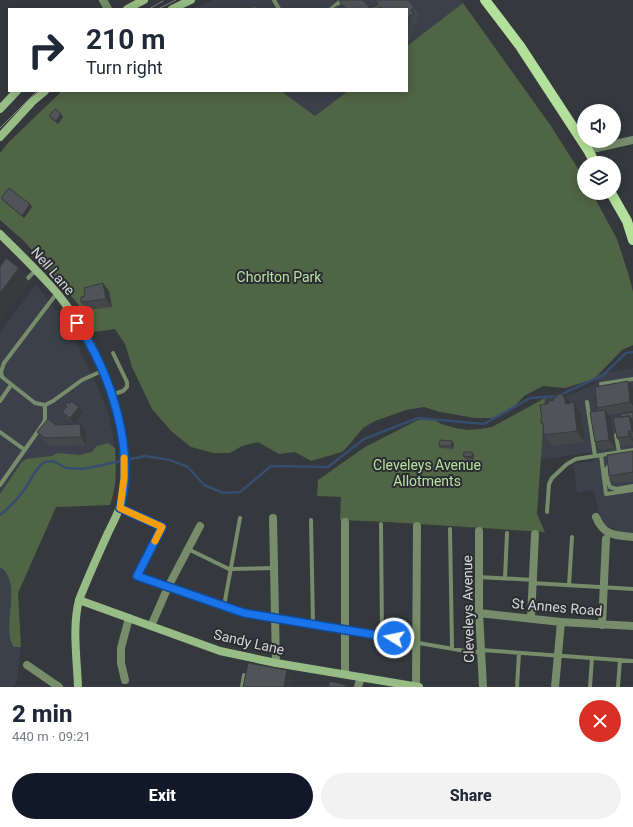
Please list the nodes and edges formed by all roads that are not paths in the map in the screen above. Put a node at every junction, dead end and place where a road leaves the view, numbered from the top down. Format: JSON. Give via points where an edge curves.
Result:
{"nodes":[{"id":1,"x":144,"y":0,"type":"edge"},
{"id":2,"x":191,"y":0,"type":"edge"},
{"id":3,"x":342,"y":0,"type":"edge"},
{"id":4,"x":485,"y":0,"type":"edge"},
{"id":5,"x":182,"y":7,"type":"edge"},
{"id":6,"x":129,"y":8,"type":"edge"},
{"id":7,"x":332,"y":8,"type":"edge"},
{"id":8,"x":16,"y":92,"type":"edge"},
{"id":9,"x":44,"y":92,"type":"edge"},
{"id":10,"x":0,"y":109,"type":"edge"},
{"id":11,"x":0,"y":137,"type":"edge"},
{"id":12,"x":633,"y":140,"type":"edge"},
{"id":13,"x":588,"y":150,"type":"junction"},
{"id":14,"x":591,"y":156,"type":"edge"},
{"id":15,"x":615,"y":200,"type":"edge"},
{"id":16,"x":1,"y":237,"type":"edge"},
{"id":17,"x":633,"y":238,"type":"edge"},
{"id":18,"x":36,"y":270,"type":"junction"},
{"id":19,"x":26,"y":280,"type":"dead end"},
{"id":20,"x":57,"y":293,"type":"junction"},
{"id":21,"x":113,"y":353,"type":"dead end"},
{"id":22,"x":102,"y":371,"type":"junction"},
{"id":23,"x":633,"y":379,"type":"edge"},
{"id":24,"x":601,"y":384,"type":"edge"},
{"id":25,"x":11,"y":385,"type":"junction"},
{"id":26,"x":111,"y":395,"type":"junction"},
{"id":27,"x":0,"y":401,"type":"edge"},
{"id":28,"x":587,"y":402,"type":"dead end"},
{"id":29,"x":45,"y":405,"type":"junction"},
{"id":30,"x":615,"y":429,"type":"edge"},
{"id":31,"x":0,"y":432,"type":"edge"},
{"id":32,"x":25,"y":450,"type":"junction"},
{"id":33,"x":633,"y":450,"type":"edge"},
{"id":34,"x":619,"y":452,"type":"junction"},
{"id":35,"x":601,"y":455,"type":"junction"},
{"id":36,"x":595,"y":456,"type":"junction"},
{"id":37,"x":615,"y":461,"type":"edge"},
{"id":38,"x":0,"y":485,"type":"edge"},
{"id":39,"x":633,"y":486,"type":"edge"},
{"id":40,"x":633,"y":490,"type":"edge"},
{"id":41,"x":120,"y":508,"type":"junction"},
{"id":42,"x":547,"y":512,"type":"dead end"},
{"id":43,"x":596,"y":517,"type":"dead end"},
{"id":44,"x":240,"y":518,"type":"dead end"},
{"id":45,"x":273,"y":518,"type":"dead end"},
{"id":46,"x":311,"y":520,"type":"dead end"},
{"id":47,"x":345,"y":522,"type":"dead end"},
{"id":48,"x":381,"y":524,"type":"dead end"},
{"id":49,"x":200,"y":526,"type":"dead end"},
{"id":50,"x":417,"y":526,"type":"dead end"},
{"id":51,"x":450,"y":529,"type":"dead end"},
{"id":52,"x":479,"y":531,"type":"dead end"},
{"id":53,"x":507,"y":533,"type":"dead end"},
{"id":54,"x":535,"y":534,"type":"dead end"},
{"id":55,"x":572,"y":537,"type":"dead end"},
{"id":56,"x":633,"y":537,"type":"edge"},
{"id":57,"x":606,"y":539,"type":"dead end"},
{"id":58,"x":188,"y":549,"type":"junction"},
{"id":59,"x":274,"y":568,"type":"junction"},
{"id":60,"x":231,"y":569,"type":"junction"},
{"id":61,"x":479,"y":577,"type":"junction"},
{"id":62,"x":506,"y":578,"type":"junction"},
{"id":63,"x":532,"y":581,"type":"junction"},
{"id":64,"x":568,"y":585,"type":"junction"},
{"id":65,"x":168,"y":587,"type":"junction"},
{"id":66,"x":604,"y":587,"type":"junction"},
{"id":67,"x":633,"y":589,"type":"edge"},
{"id":68,"x":79,"y":600,"type":"junction"},
{"id":69,"x":224,"y":606,"type":"junction"},
{"id":70,"x":479,"y":613,"type":"junction"},
{"id":71,"x":129,"y":618,"type":"junction"},
{"id":72,"x":275,"y":618,"type":"junction"},
{"id":73,"x":530,"y":618,"type":"junction"},
{"id":74,"x":560,"y":622,"type":"junction"},
{"id":75,"x":313,"y":624,"type":"junction"},
{"id":76,"x":602,"y":625,"type":"junction"},
{"id":77,"x":151,"y":626,"type":"junction"},
{"id":78,"x":633,"y":626,"type":"edge"},
{"id":79,"x":345,"y":630,"type":"junction"},
{"id":80,"x":382,"y":636,"type":"junction"},
{"id":81,"x":417,"y":642,"type":"junction"},
{"id":82,"x":452,"y":648,"type":"junction"},
{"id":83,"x":481,"y":651,"type":"junction"},
{"id":84,"x":519,"y":653,"type":"junction"},
{"id":85,"x":558,"y":656,"type":"junction"},
{"id":86,"x":592,"y":658,"type":"junction"},
{"id":87,"x":620,"y":660,"type":"junction"},
{"id":88,"x":633,"y":661,"type":"edge"},
{"id":89,"x":276,"y":663,"type":"junction"},
{"id":90,"x":27,"y":665,"type":"dead end"},
{"id":91,"x":344,"y":674,"type":"junction"},
{"id":92,"x":244,"y":675,"type":"edge"},
{"id":93,"x":361,"y":677,"type":"junction"},
{"id":94,"x":125,"y":680,"type":"dead end"},
{"id":95,"x":59,"y":687,"type":"edge"},
{"id":96,"x":78,"y":687,"type":"edge"},
{"id":97,"x":242,"y":687,"type":"edge"},
{"id":98,"x":358,"y":687,"type":"edge"},
{"id":99,"x":418,"y":687,"type":"edge"},
{"id":100,"x":483,"y":687,"type":"edge"},
{"id":101,"x":517,"y":687,"type":"edge"},
{"id":102,"x":555,"y":687,"type":"edge"},
{"id":103,"x":590,"y":687,"type":"edge"},
{"id":104,"x":618,"y":687,"type":"edge"}],
"edges":[{"from":1,"to":6,"type":"street"},
{"from":2,"to":5,"type":"street"},
{"from":3,"to":7,"type":"lane"},
{"from":4,"to":13,"type":"main road","via":[[520,46]]},
{"from":8,"to":10,"type":"street"},
{"from":9,"to":11,"type":"street"},
{"from":12,"to":13,"type":"street"},
{"from":13,"to":14,"type":"main road"},
{"from":15,"to":17,"type":"main road"},
{"from":16,"to":18,"type":"street","name":"Nell Lane"},
{"from":18,"to":19,"type":"lane"},
{"from":18,"to":20,"type":"street","name":"Nell Lane"},
{"from":20,"to":22,"type":"street","name":"Nell Lane","via":[[84,333]]},
{"from":20,"to":25,"type":"lane","via":[[2,366],[2,376]]},
{"from":21,"to":26,"type":"lane","via":[[127,387]]},
{"from":22,"to":26,"type":"street","name":"Nell Lane"},
{"from":22,"to":29,"type":"lane","via":[[82,380]]},
{"from":23,"to":24,"type":"lane"},
{"from":25,"to":27,"type":"lane"},
{"from":25,"to":29,"type":"lane","via":[[35,403]]},
{"from":26,"to":41,"type":"street","name":"Nell Lane","via":[[120,424],[124,454]]},
{"from":28,"to":36,"type":"lane"},
{"from":29,"to":32,"type":"lane","via":[[44,424]]},
{"from":30,"to":34,"type":"lane"},
{"from":31,"to":32,"type":"lane"},
{"from":32,"to":38,"type":"lane"},
{"from":33,"to":34,"type":"lane"},
{"from":34,"to":35,"type":"lane"},
{"from":35,"to":36,"type":"lane"},
{"from":35,"to":40,"type":"lane","via":[[606,494]]},
{"from":36,"to":42,"type":"lane","via":[[576,459],[552,478],[549,484]]},
{"from":37,"to":39,"type":"lane","via":[[606,470],[609,485],[616,489]]},
{"from":41,"to":65,"type":"lane","via":[[162,527],[137,576]]},
{"from":41,"to":68,"type":"street","name":"Nell Lane"},
{"from":43,"to":56,"type":"street","via":[[608,533]]},
{"from":44,"to":60,"type":"lane"},
{"from":45,"to":59,"type":"street"},
{"from":46,"to":75,"type":"lane"},
{"from":47,"to":79,"type":"street"},
{"from":48,"to":80,"type":"lane"},
{"from":49,"to":58,"type":"street"},
{"from":50,"to":81,"type":"street"},
{"from":51,"to":82,"type":"lane"},
{"from":52,"to":61,"type":"street","name":"Cleveleys Avenue"},
{"from":53,"to":62,"type":"lane"},
{"from":54,"to":63,"type":"street"},
{"from":55,"to":64,"type":"lane"},
{"from":57,"to":66,"type":"street"},
{"from":58,"to":60,"type":"lane"},
{"from":58,"to":65,"type":"street"},
{"from":59,"to":60,"type":"lane"},
{"from":59,"to":72,"type":"street"},
{"from":60,"to":69,"type":"lane"},
{"from":61,"to":62,"type":"lane"},
{"from":61,"to":70,"type":"street","name":"Cleveleys Avenue"},
{"from":62,"to":63,"type":"lane"},
{"from":63,"to":64,"type":"lane"},
{"from":63,"to":73,"type":"street"},
{"from":64,"to":66,"type":"lane"},
{"from":65,"to":69,"type":"lane"},
{"from":65,"to":77,"type":"street"},
{"from":66,"to":67,"type":"lane"},
{"from":66,"to":76,"type":"street"},
{"from":68,"to":71,"type":"street","name":"Sandy Lane"},
{"from":68,"to":96,"type":"street","name":"Nell Lane","via":[[75,622]]},
{"from":69,"to":72,"type":"lane","via":[[244,613]]},
{"from":70,"to":73,"type":"street","name":"St Annes Road"},
{"from":70,"to":83,"type":"street","name":"Cleveleys Avenue"},
{"from":71,"to":77,"type":"street","name":"Sandy Lane"},
{"from":71,"to":94,"type":"street","via":[[121,648]]},
{"from":72,"to":75,"type":"lane"},
{"from":72,"to":89,"type":"street"},
{"from":73,"to":74,"type":"street","name":"St Annes Road"},
{"from":74,"to":76,"type":"street","name":"St Annes Road"},
{"from":74,"to":85,"type":"street"},
{"from":75,"to":79,"type":"lane"},
{"from":76,"to":78,"type":"street","name":"St Annes Road"},
{"from":77,"to":89,"type":"street","name":"Sandy Lane","via":[[220,651]]},
{"from":79,"to":80,"type":"lane"},
{"from":79,"to":91,"type":"street"},
{"from":80,"to":81,"type":"lane"},
{"from":81,"to":82,"type":"lane"},
{"from":81,"to":99,"type":"street"},
{"from":82,"to":83,"type":"lane"},
{"from":83,"to":84,"type":"lane"},
{"from":83,"to":100,"type":"street","name":"Cleveleys Avenue"},
{"from":84,"to":85,"type":"lane"},
{"from":84,"to":101,"type":"lane"},
{"from":85,"to":86,"type":"lane"},
{"from":85,"to":102,"type":"street"},
{"from":86,"to":87,"type":"lane"},
{"from":86,"to":103,"type":"lane"},
{"from":87,"to":88,"type":"lane"},
{"from":87,"to":104,"type":"lane"},
{"from":89,"to":91,"type":"street","name":"Sandy Lane"},
{"from":90,"to":95,"type":"street"},
{"from":91,"to":93,"type":"street","name":"Sandy Lane"},
{"from":92,"to":97,"type":"lane"},
{"from":93,"to":98,"type":"street"},
{"from":93,"to":99,"type":"street","name":"Sandy Lane"}]}
